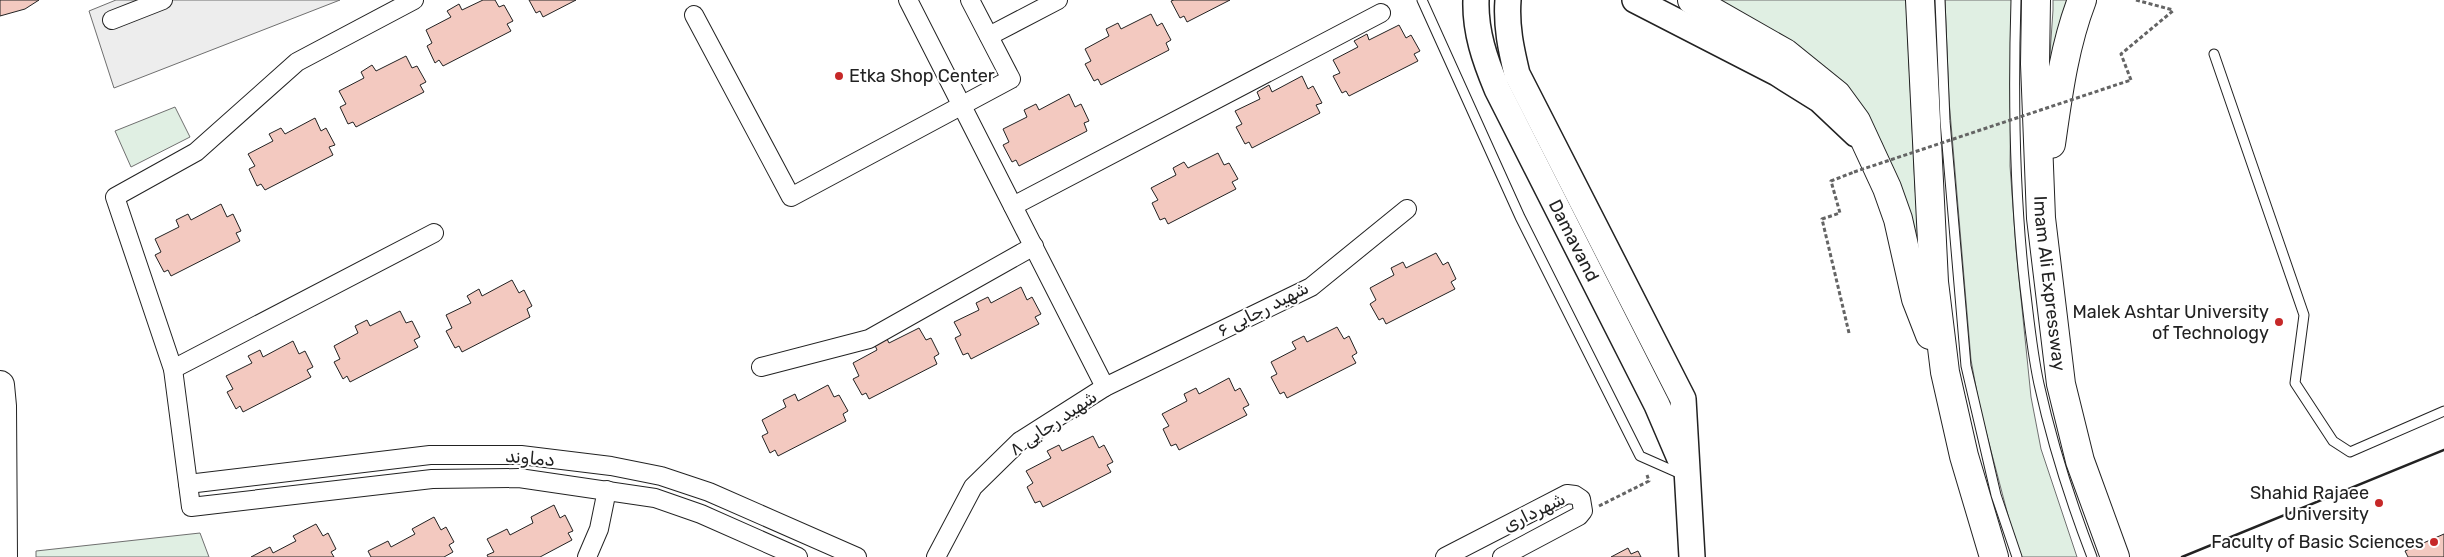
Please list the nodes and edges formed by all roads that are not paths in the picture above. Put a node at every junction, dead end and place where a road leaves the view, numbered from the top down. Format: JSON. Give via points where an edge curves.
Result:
{"nodes":[{"id":1,"x":163,"y":0,"type":"edge"},
{"id":2,"x":414,"y":0,"type":"edge"},
{"id":3,"x":908,"y":0,"type":"edge"},
{"id":4,"x":970,"y":0,"type":"edge"},
{"id":5,"x":1058,"y":0,"type":"edge"},
{"id":6,"x":1422,"y":0,"type":"edge"},
{"id":7,"x":1476,"y":0,"type":"edge"},
{"id":8,"x":1508,"y":0,"type":"edge"},
{"id":9,"x":1635,"y":0,"type":"edge"},
{"id":10,"x":1692,"y":0,"type":"edge"},
{"id":11,"x":1920,"y":0,"type":"edge"},
{"id":12,"x":1940,"y":0,"type":"edge"},
{"id":13,"x":2016,"y":0,"type":"edge"},
{"id":14,"x":2036,"y":0,"type":"edge"},
{"id":15,"x":2082,"y":0,"type":"edge"},
{"id":16,"x":1381,"y":13,"type":"dead end"},
{"id":17,"x":694,"y":15,"type":"dead end"},
{"id":18,"x":112,"y":20,"type":"dead end"},
{"id":19,"x":990,"y":36,"type":"junction"},
{"id":20,"x":2214,"y":54,"type":"dead end"},
{"id":21,"x":962,"y":105,"type":"junction"},
{"id":22,"x":1868,"y":145,"type":"junction"},
{"id":23,"x":1013,"y":206,"type":"junction"},
{"id":24,"x":1407,"y":209,"type":"dead end"},
{"id":25,"x":2041,"y":218,"type":"junction"},
{"id":26,"x":434,"y":233,"type":"dead end"},
{"id":27,"x":1034,"y":246,"type":"junction"},
{"id":28,"x":761,"y":367,"type":"dead end"},
{"id":29,"x":173,"y":369,"type":"junction"},
{"id":30,"x":1945,"y":372,"type":"junction"},
{"id":31,"x":0,"y":385,"type":"edge"},
{"id":32,"x":1105,"y":387,"type":"junction"},
{"id":33,"x":2444,"y":411,"type":"edge"},
{"id":34,"x":1688,"y":477,"type":"junction"},
{"id":35,"x":188,"y":484,"type":"junction"},
{"id":36,"x":607,"y":490,"type":"junction"},
{"id":37,"x":848,"y":555,"type":"edge"},
{"id":38,"x":3,"y":557,"type":"edge"},
{"id":39,"x":587,"y":557,"type":"edge"},
{"id":40,"x":798,"y":557,"type":"edge"},
{"id":41,"x":936,"y":557,"type":"edge"},
{"id":42,"x":1445,"y":557,"type":"edge"},
{"id":43,"x":1502,"y":557,"type":"edge"},
{"id":44,"x":1692,"y":557,"type":"edge"},
{"id":45,"x":1994,"y":557,"type":"edge"},
{"id":46,"x":2017,"y":557,"type":"edge"},
{"id":47,"x":2092,"y":557,"type":"edge"},
{"id":48,"x":2115,"y":557,"type":"edge"}],
"edges":[{"from":1,"to":18,"type":"street"},
{"from":2,"to":29,"type":"street","via":[[296,62],[196,152],[115,197]]},
{"from":3,"to":21,"type":"street"},
{"from":4,"to":19,"type":"street"},
{"from":5,"to":19,"type":"street"},
{"from":6,"to":34,"type":"lane","via":[[1520,218],[1640,456]]},
{"from":7,"to":34,"type":"main road","name":"Damavand","via":[[1477,28],[1483,54],[1497,89],[1657,405]]},
{"from":8,"to":34,"type":"main road","name":"Damavand","via":[[1506,20],[1518,74],[1683,399]]},
{"from":9,"to":22,"type":"main road","via":[[1777,73],[1820,100]]},
{"from":10,"to":22,"type":"highway","via":[[1785,52],[1830,89],[1856,121]]},
{"from":11,"to":30,"type":"highway","via":[[1934,282]]},
{"from":12,"to":46,"type":"lane","via":[[1945,121],[1966,366],[1996,495]]},
{"from":13,"to":47,"type":"lane","via":[[2016,198],[2032,347],[2059,464]]},
{"from":14,"to":25,"type":"highway","name":"Imam Ali Expressway"},
{"from":15,"to":25,"type":"highway","via":[[2061,67]]},
{"from":16,"to":23,"type":"street"},
{"from":17,"to":21,"type":"street","via":[[791,197]]},
{"from":19,"to":21,"type":"street","via":[[1011,79]]},
{"from":20,"to":33,"type":"lane","via":[[2304,315],[2295,383],[2333,441],[2350,452]]},
{"from":21,"to":23,"type":"street"},
{"from":22,"to":30,"type":"highway","via":[[1898,219],[1916,299]]},
{"from":23,"to":27,"type":"street"},
{"from":24,"to":32,"type":"street","name":"شهید رجایی ۶","via":[[1311,287]]},
{"from":25,"to":48,"type":"highway","name":"Imam Ali Expressway","via":[[2061,384],[2080,461]]},
{"from":26,"to":29,"type":"street"},
{"from":27,"to":28,"type":"street","via":[[869,339]]},
{"from":27,"to":32,"type":"street"},
{"from":29,"to":35,"type":"street"},
{"from":30,"to":45,"type":"highway","via":[[1964,456]]},
{"from":31,"to":38,"type":"highway"},
{"from":32,"to":41,"type":"street","name":"شهید رجایی ۸","via":[[1020,441],[973,487]]},
{"from":34,"to":44,"type":"main road","name":"Damavand"},
{"from":35,"to":36,"type":"street","name":"دماوند","via":[[191,507],[432,479],[519,478]]},
{"from":35,"to":37,"type":"street","name":"دماوند","via":[[430,455],[521,455],[661,476],[709,492]]},
{"from":36,"to":39,"type":"street","via":[[599,529]]},
{"from":36,"to":40,"type":"street","name":"دماوند","via":[[655,498]]},
{"from":42,"to":43,"type":"street","name":"شهرداری","via":[[1567,494],[1582,501],[1583,511],[1579,516]]}]}
